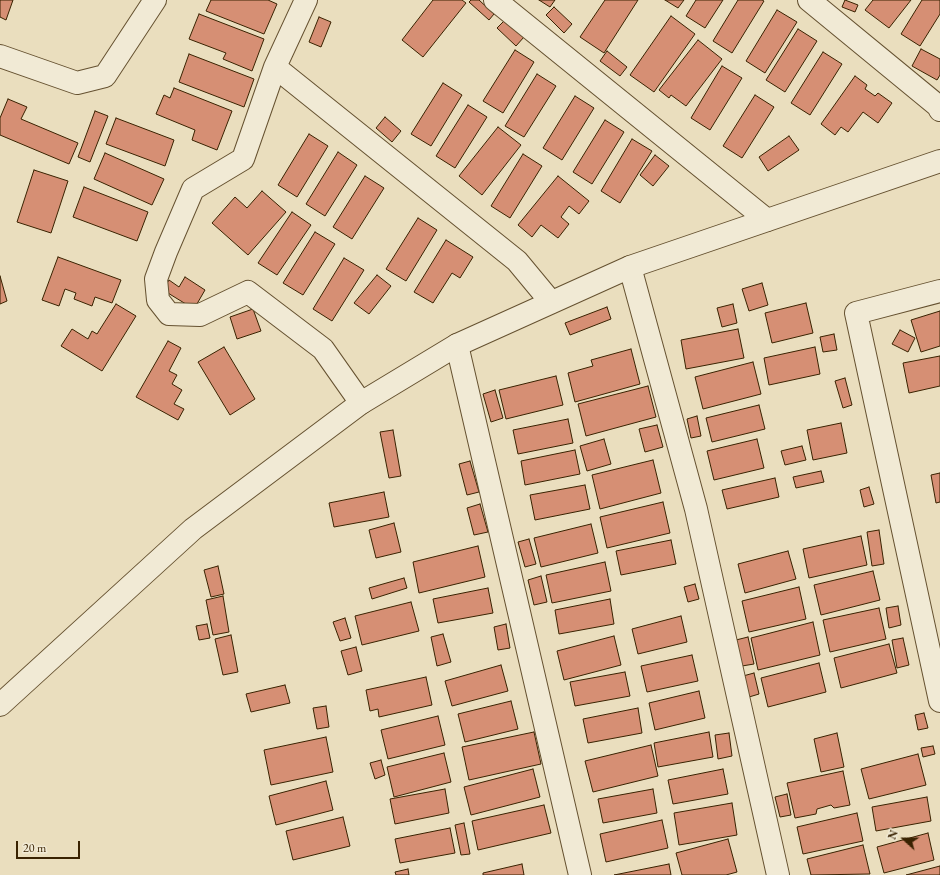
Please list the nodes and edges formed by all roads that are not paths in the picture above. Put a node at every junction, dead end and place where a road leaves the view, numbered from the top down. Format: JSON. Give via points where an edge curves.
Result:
{"nodes":[{"id":1,"x":155,"y":0,"type":"edge"},
{"id":2,"x":306,"y":0,"type":"edge"},
{"id":3,"x":495,"y":0,"type":"edge"},
{"id":4,"x":809,"y":0,"type":"edge"},
{"id":5,"x":0,"y":56,"type":"edge"},
{"id":6,"x":275,"y":67,"type":"junction"},
{"id":7,"x":940,"y":110,"type":"edge"},
{"id":8,"x":940,"y":161,"type":"edge"},
{"id":9,"x":767,"y":220,"type":"junction"},
{"id":10,"x":630,"y":267,"type":"junction"},
{"id":11,"x":940,"y":291,"type":"edge"},
{"id":12,"x":551,"y":302,"type":"junction"},
{"id":13,"x":457,"y":345,"type":"junction"},
{"id":14,"x":361,"y":403,"type":"junction"},
{"id":15,"x":940,"y":701,"type":"edge"},
{"id":16,"x":0,"y":705,"type":"edge"},
{"id":17,"x":580,"y":875,"type":"edge"},
{"id":18,"x":778,"y":875,"type":"edge"}],
"edges":[{"from":1,"to":5,"type":"street","via":[[105,76],[77,82]]},
{"from":2,"to":6,"type":"street"},
{"from":3,"to":9,"type":"street"},
{"from":4,"to":7,"type":"street"},
{"from":6,"to":12,"type":"street","via":[[517,261]]},
{"from":6,"to":14,"type":"street","via":[[243,159],[193,189],[156,279],[158,300],[169,314],[200,315],[248,292],[323,349]]},
{"from":8,"to":9,"type":"street"},
{"from":9,"to":10,"type":"street"},
{"from":10,"to":12,"type":"street"},
{"from":10,"to":18,"type":"street","via":[[696,509]]},
{"from":11,"to":15,"type":"street","via":[[856,313]]},
{"from":12,"to":13,"type":"street"},
{"from":13,"to":14,"type":"street"},
{"from":13,"to":17,"type":"street"},
{"from":14,"to":16,"type":"street","via":[[193,529]]}]}
